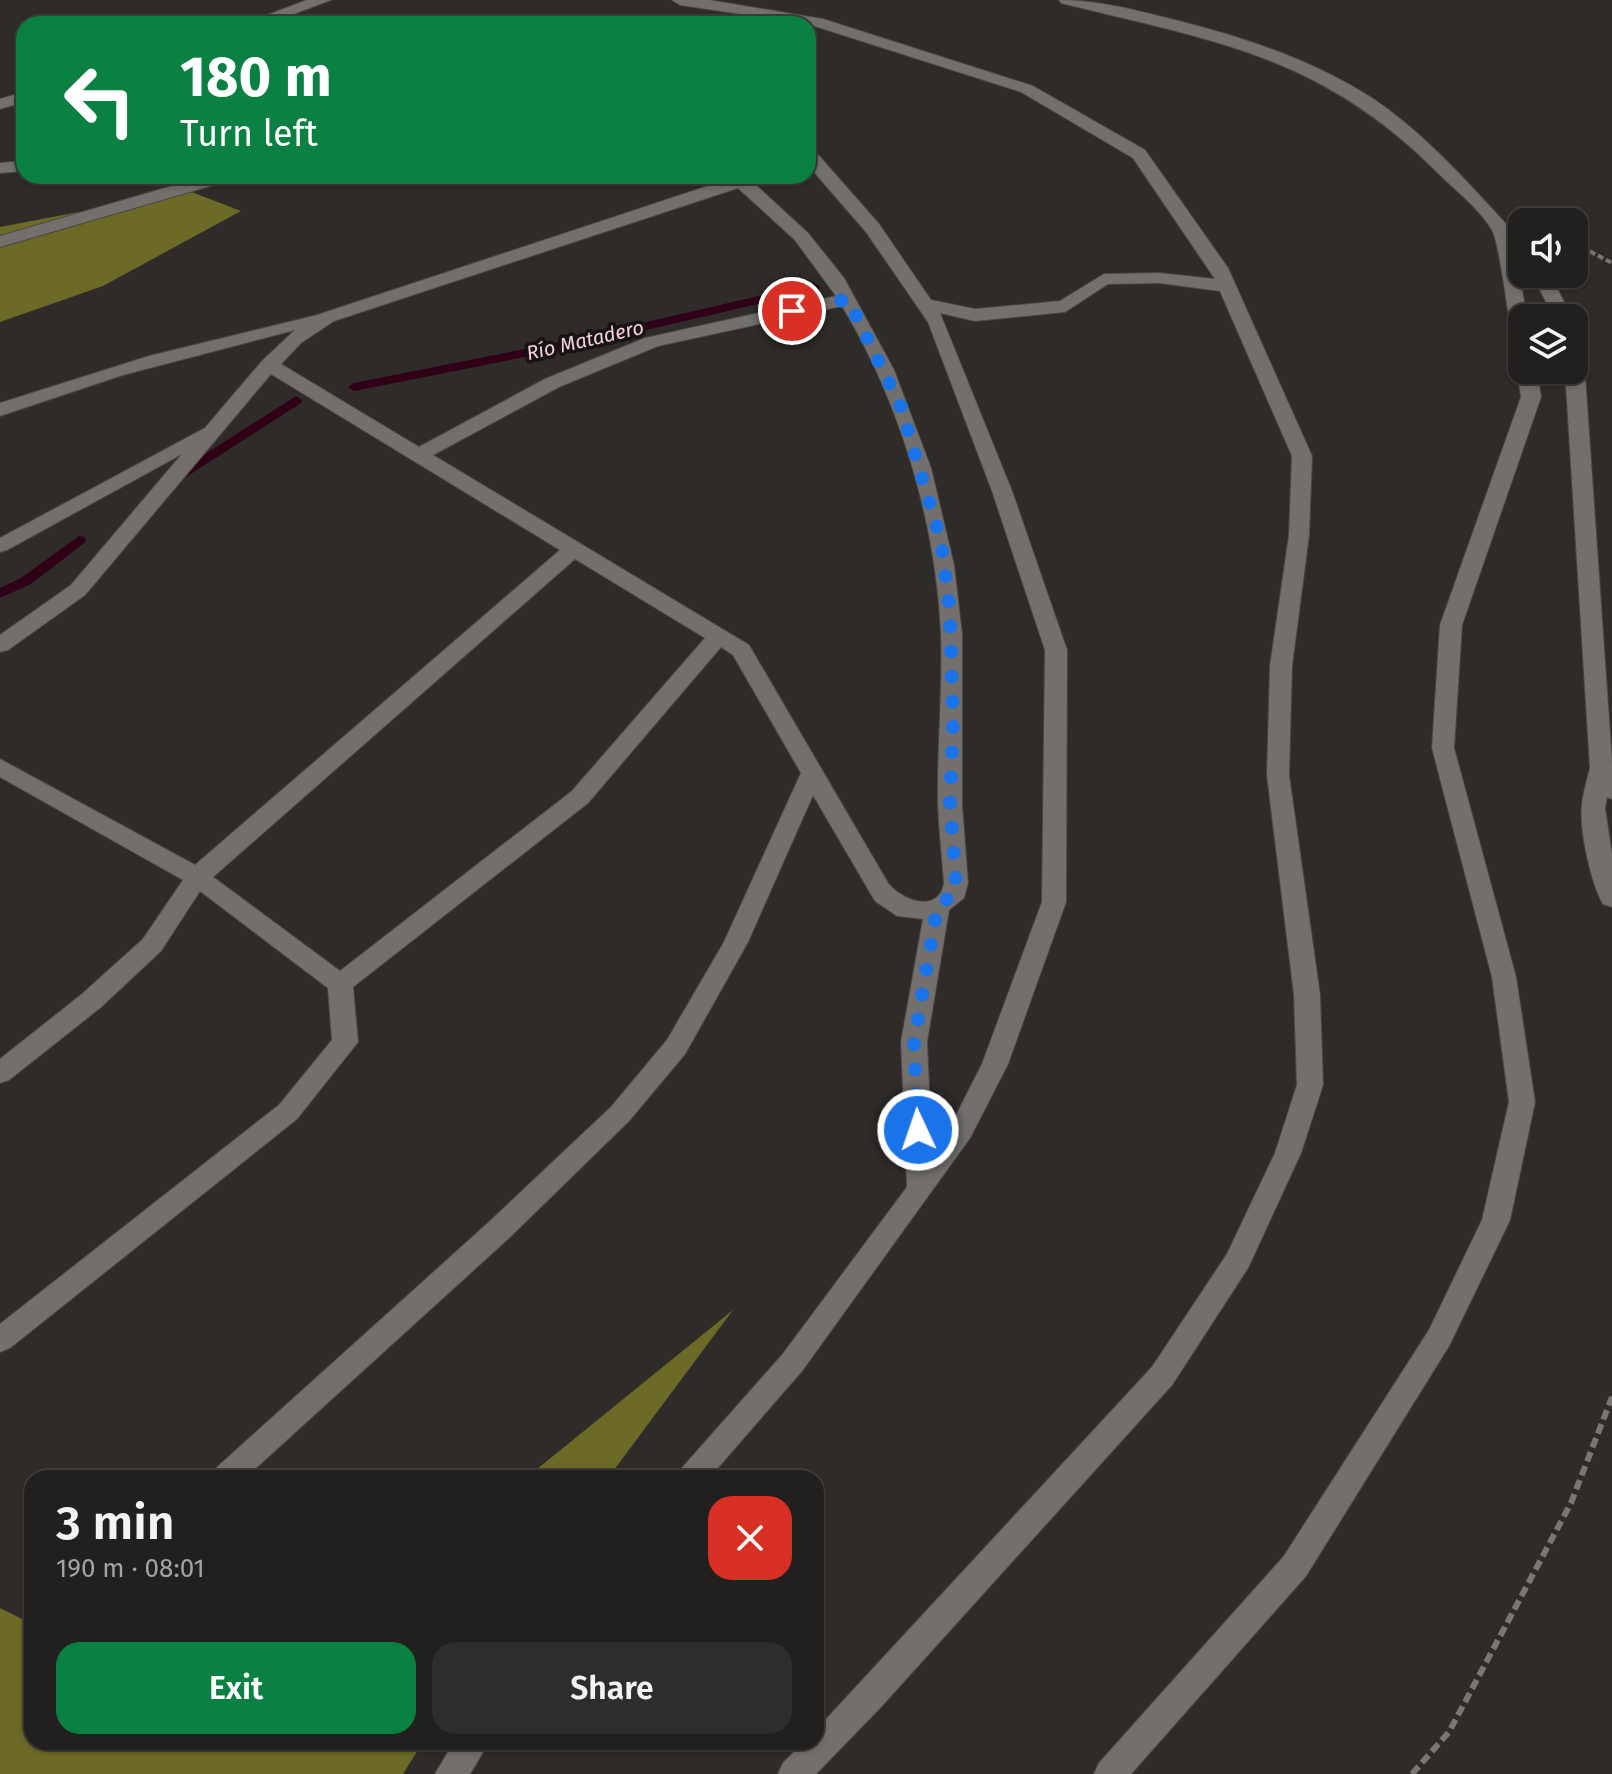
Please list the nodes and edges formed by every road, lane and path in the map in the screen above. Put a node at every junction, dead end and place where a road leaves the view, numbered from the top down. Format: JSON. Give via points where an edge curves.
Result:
{"nodes":[{"id":1,"x":323,"y":0,"type":"edge"},
{"id":2,"x":680,"y":0,"type":"edge"},
{"id":3,"x":1067,"y":0,"type":"edge"},
{"id":4,"x":275,"y":16,"type":"edge"},
{"id":5,"x":780,"y":16,"type":"edge"},
{"id":6,"x":816,"y":22,"type":"edge"},
{"id":7,"x":816,"y":163,"type":"edge"},
{"id":8,"x":198,"y":184,"type":"edge"},
{"id":9,"x":723,"y":184,"type":"edge"},
{"id":10,"x":743,"y":184,"type":"edge"},
{"id":11,"x":1502,"y":230,"type":"junction"},
{"id":12,"x":1508,"y":237,"type":"edge"},
{"id":13,"x":0,"y":242,"type":"edge"},
{"id":14,"x":1588,"y":250,"type":"edge"},
{"id":15,"x":1612,"y":263,"type":"edge"},
{"id":16,"x":1227,"y":286,"type":"junction"},
{"id":17,"x":848,"y":299,"type":"junction"},
{"id":18,"x":925,"y":304,"type":"junction"},
{"id":19,"x":1515,"y":304,"type":"edge"},
{"id":20,"x":327,"y":317,"type":"junction"},
{"id":21,"x":269,"y":365,"type":"junction"},
{"id":22,"x":1529,"y":384,"type":"edge"},
{"id":23,"x":1576,"y":384,"type":"edge"},
{"id":24,"x":0,"y":410,"type":"edge"},
{"id":25,"x":217,"y":427,"type":"junction"},
{"id":26,"x":419,"y":455,"type":"junction"},
{"id":27,"x":0,"y":546,"type":"edge"},
{"id":28,"x":575,"y":548,"type":"junction"},
{"id":29,"x":719,"y":636,"type":"junction"},
{"id":30,"x":0,"y":645,"type":"edge"},
{"id":31,"x":0,"y":767,"type":"edge"},
{"id":32,"x":1601,"y":768,"type":"junction"},
{"id":33,"x":812,"y":773,"type":"junction"},
{"id":34,"x":1612,"y":791,"type":"edge"},
{"id":35,"x":197,"y":877,"type":"junction"},
{"id":36,"x":1612,"y":898,"type":"edge"},
{"id":37,"x":937,"y":908,"type":"junction"},
{"id":38,"x":340,"y":984,"type":"junction"},
{"id":39,"x":0,"y":1073,"type":"edge"},
{"id":40,"x":921,"y":1189,"type":"junction"},
{"id":41,"x":0,"y":1340,"type":"edge"},
{"id":42,"x":1612,"y":1397,"type":"edge"},
{"id":43,"x":234,"y":1470,"type":"edge"},
{"id":44,"x":698,"y":1470,"type":"edge"},
{"id":45,"x":824,"y":1744,"type":"edge"},
{"id":46,"x":468,"y":1750,"type":"edge"},
{"id":47,"x":818,"y":1750,"type":"edge"},
{"id":48,"x":451,"y":1774,"type":"edge"},
{"id":49,"x":794,"y":1774,"type":"edge"},
{"id":50,"x":1110,"y":1774,"type":"edge"},
{"id":51,"x":1412,"y":1774,"type":"edge"}],
"edges":[{"from":1,"to":4,"type":"street"},
{"from":2,"to":5,"type":"street"},
{"from":3,"to":11,"type":"street","via":[[1222,37],[1324,78],[1402,129]]},
{"from":6,"to":16,"type":"street","via":[[1027,89],[1139,154]]},
{"from":7,"to":18,"type":"street","via":[[873,228]]},
{"from":8,"to":13,"type":"street"},
{"from":9,"to":20,"type":"street"},
{"from":10,"to":17,"type":"street","via":[[811,246]]},
{"from":11,"to":12,"type":"street"},
{"from":11,"to":19,"type":"street"},
{"from":14,"to":15,"type":"path"},
{"from":16,"to":18,"type":"street","via":[[1159,278],[1104,279],[1065,306],[975,315]]},
{"from":16,"to":45,"type":"street","via":[[1302,456],[1299,535],[1281,666],[1278,775],[1307,995],[1310,1085],[1288,1153],[1238,1260],[1162,1376]]},
{"from":17,"to":26,"type":"street","via":[[652,342],[552,383]]},
{"from":17,"to":37,"type":"street","via":[[901,407],[941,541],[950,613],[950,804],[956,883],[955,892]]},
{"from":18,"to":40,"type":"street","via":[[937,322],[1002,491],[1056,650],[1054,902],[995,1064],[961,1131]]},
{"from":20,"to":21,"type":"street","via":[[294,339]]},
{"from":20,"to":24,"type":"street","via":[[50,391]]},
{"from":21,"to":25,"type":"street"},
{"from":21,"to":26,"type":"street"},
{"from":22,"to":50,"type":"street","via":[[1531,397],[1451,625],[1443,748],[1504,977],[1522,1102],[1496,1220],[1439,1338],[1295,1566]]},
{"from":23,"to":32,"type":"street"},
{"from":25,"to":27,"type":"street"},
{"from":25,"to":30,"type":"street","via":[[78,590]]},
{"from":26,"to":28,"type":"street"},
{"from":28,"to":29,"type":"street"},
{"from":28,"to":35,"type":"street"},
{"from":29,"to":33,"type":"street","via":[[741,650]]},
{"from":29,"to":38,"type":"street","via":[[580,797]]},
{"from":31,"to":35,"type":"street"},
{"from":32,"to":34,"type":"street"},
{"from":32,"to":36,"type":"street","via":[[1593,808]]},
{"from":33,"to":37,"type":"street","via":[[889,900],[915,911]]},
{"from":33,"to":43,"type":"street","via":[[736,942],[676,1047],[620,1114],[499,1230]]},
{"from":35,"to":38,"type":"street"},
{"from":35,"to":39,"type":"street","via":[[152,945]]},
{"from":37,"to":40,"type":"street","via":[[914,1042]]},
{"from":38,"to":41,"type":"street","via":[[345,1042],[288,1112]]},
{"from":40,"to":44,"type":"street","via":[[792,1363]]},
{"from":42,"to":51,"type":"path","via":[[1564,1516],[1449,1732]]},
{"from":46,"to":48,"type":"street"},
{"from":47,"to":49,"type":"street"}]}
